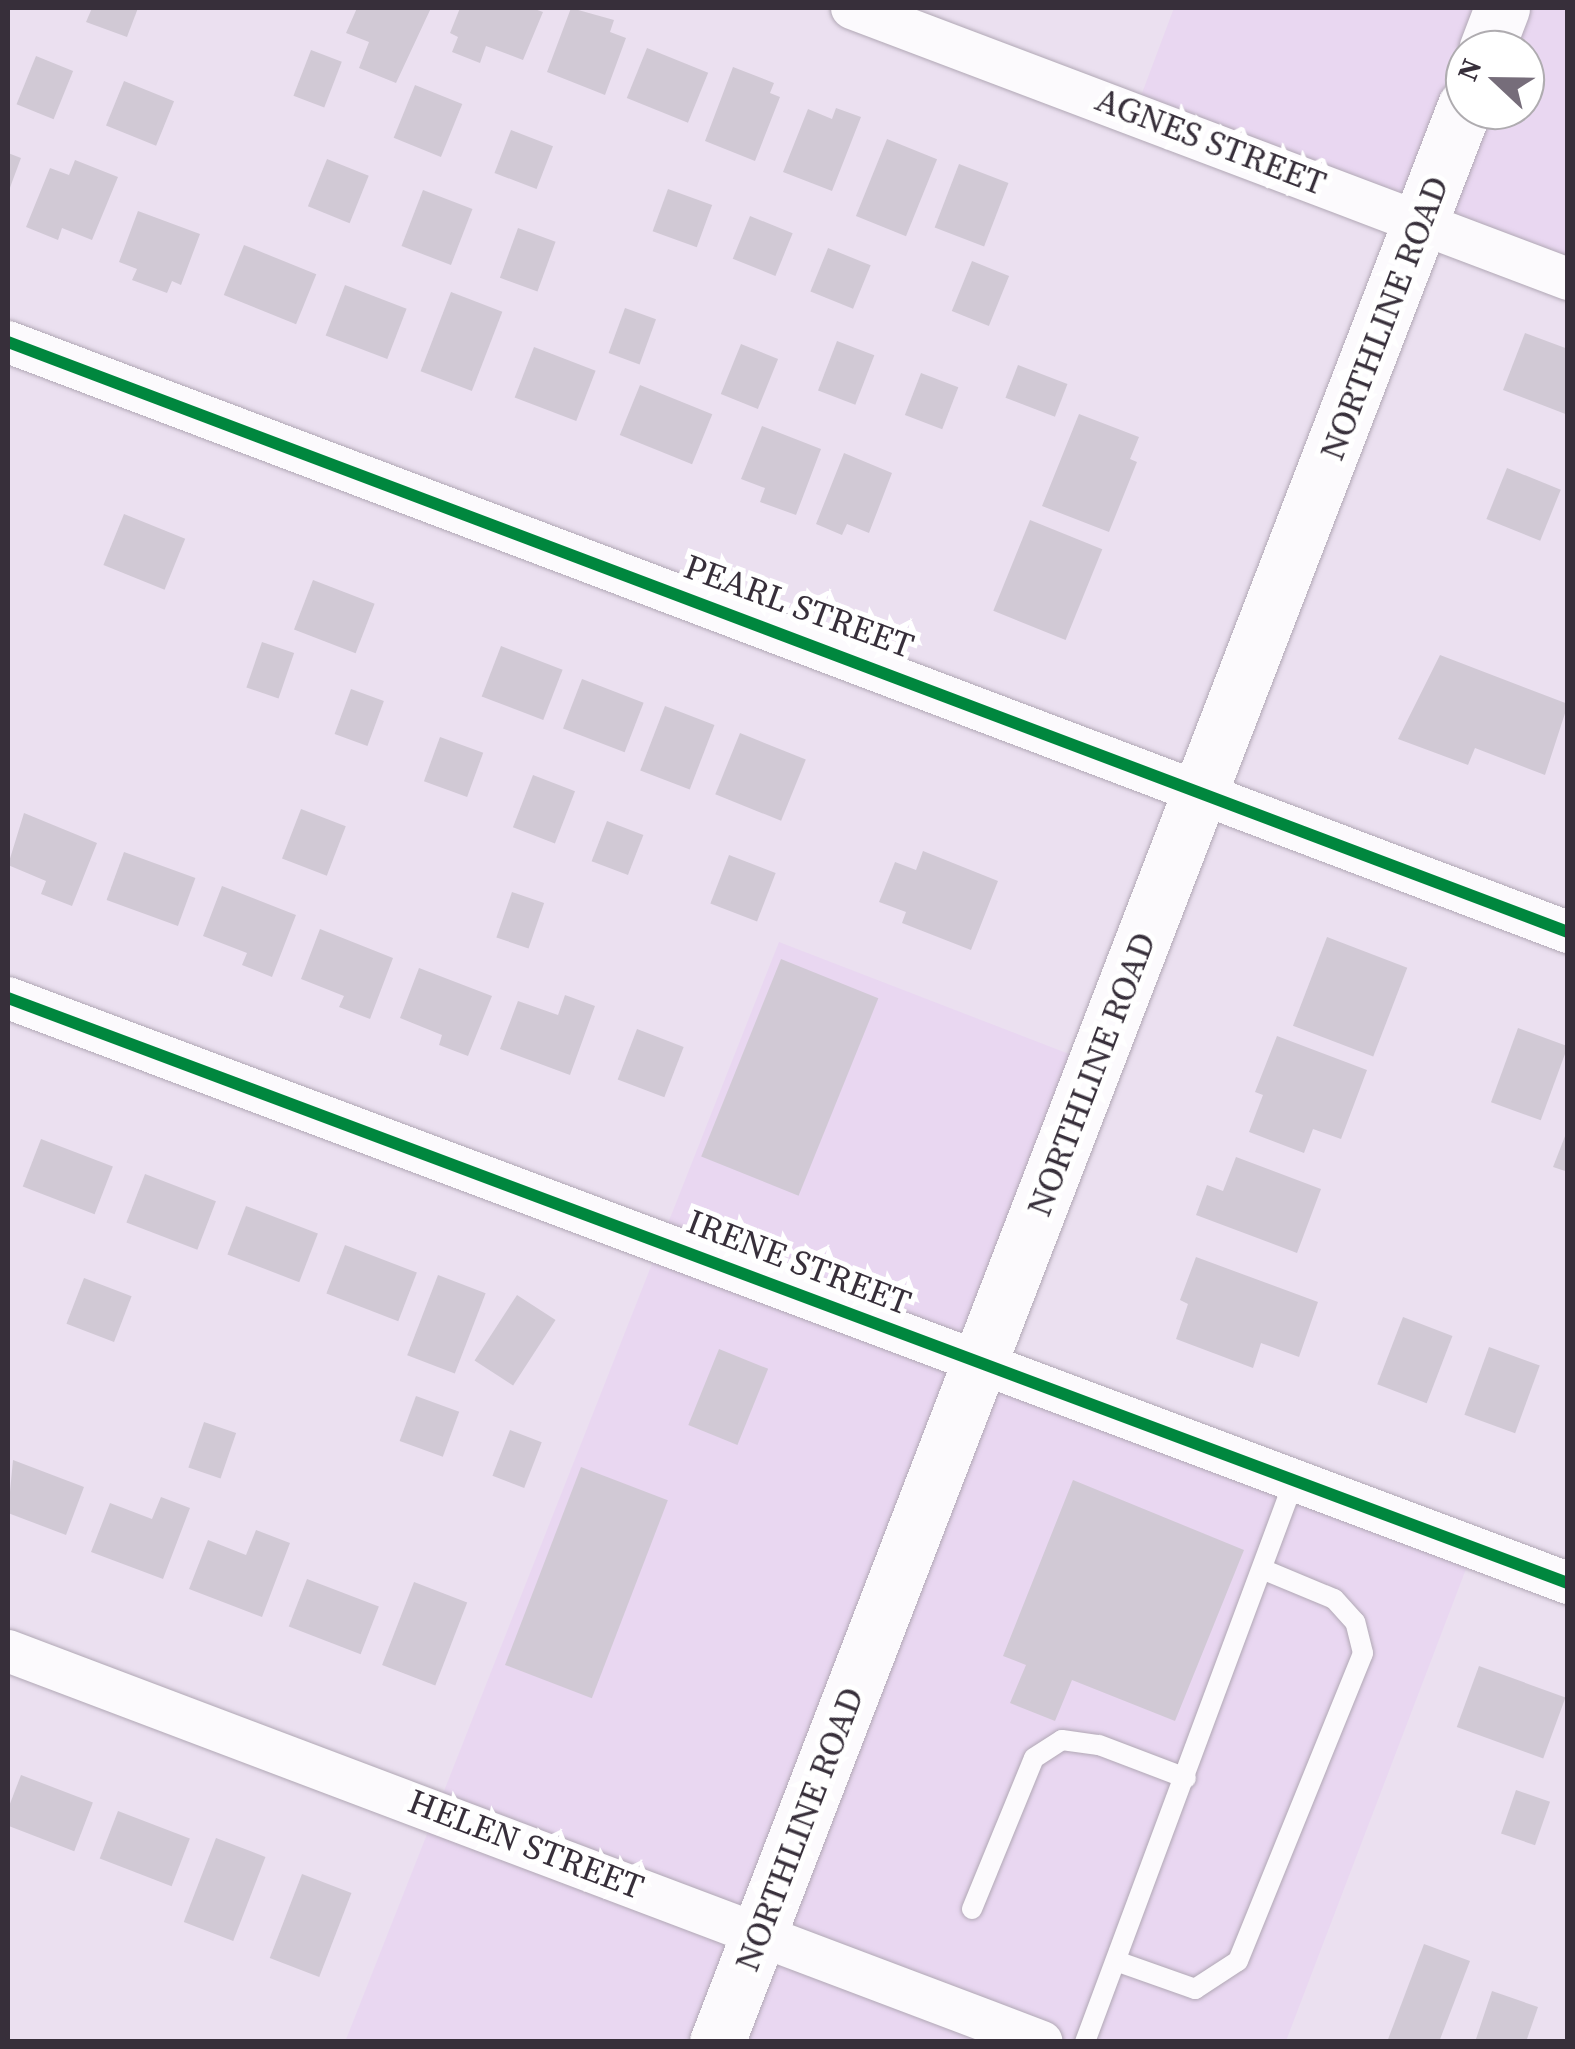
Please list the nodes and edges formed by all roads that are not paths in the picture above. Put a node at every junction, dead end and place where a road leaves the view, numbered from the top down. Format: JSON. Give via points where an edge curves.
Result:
{"nodes":[{"id":1,"x":852,"y":8,"type":"edge"},
{"id":2,"x":1456,"y":130,"type":"edge"},
{"id":3,"x":1421,"y":221,"type":"junction"},
{"id":4,"x":1568,"y":278,"type":"edge"},
{"id":5,"x":8,"y":342,"type":"edge"},
{"id":6,"x":1201,"y":792,"type":"junction"},
{"id":7,"x":1568,"y":932,"type":"edge"},
{"id":8,"x":8,"y":998,"type":"edge"},
{"id":9,"x":979,"y":1363,"type":"junction"},
{"id":10,"x":1294,"y":1481,"type":"junction"},
{"id":11,"x":1262,"y":1569,"type":"junction"},
{"id":12,"x":1568,"y":1583,"type":"edge"},
{"id":13,"x":8,"y":1651,"type":"edge"},
{"id":14,"x":1186,"y":1778,"type":"junction"},
{"id":15,"x":972,"y":1910,"type":"dead end"},
{"id":16,"x":759,"y":1933,"type":"junction"},
{"id":17,"x":1116,"y":1961,"type":"junction"},
{"id":18,"x":717,"y":2042,"type":"edge"},
{"id":19,"x":1042,"y":2042,"type":"edge"},
{"id":20,"x":1085,"y":2042,"type":"edge"}],
"edges":[{"from":1,"to":3,"type":"street","name":"AGNES STREET"},
{"from":2,"to":3,"type":"main road","name":"NORTHLINE ROAD"},
{"from":3,"to":4,"type":"street","name":"AGNES STREET"},
{"from":3,"to":6,"type":"main road","name":"NORTHLINE ROAD"},
{"from":5,"to":6,"type":"street","name":"PEARL STREET"},
{"from":6,"to":7,"type":"street","name":"PEARL STREET"},
{"from":6,"to":9,"type":"main road","name":"NORTHLINE ROAD"},
{"from":8,"to":9,"type":"street","name":"IRENE STREET"},
{"from":9,"to":10,"type":"street","name":"IRENE STREET"},
{"from":9,"to":16,"type":"main road","name":"NORTHLINE ROAD"},
{"from":10,"to":11,"type":"lane"},
{"from":10,"to":12,"type":"street","name":"IRENE STREET"},
{"from":11,"to":14,"type":"lane"},
{"from":11,"to":17,"type":"lane","via":[[1334,1599],[1354,1622],[1363,1653],[1238,1960],[1195,1989]]},
{"from":13,"to":16,"type":"street","name":"HELEN STREET"},
{"from":14,"to":15,"type":"lane","via":[[1099,1745],[1062,1740],[1034,1758]]},
{"from":14,"to":17,"type":"lane"},
{"from":16,"to":18,"type":"main road","name":"NORTHLINE ROAD"},
{"from":16,"to":19,"type":"street","name":"HELEN STREET"},
{"from":17,"to":20,"type":"lane"}]}
